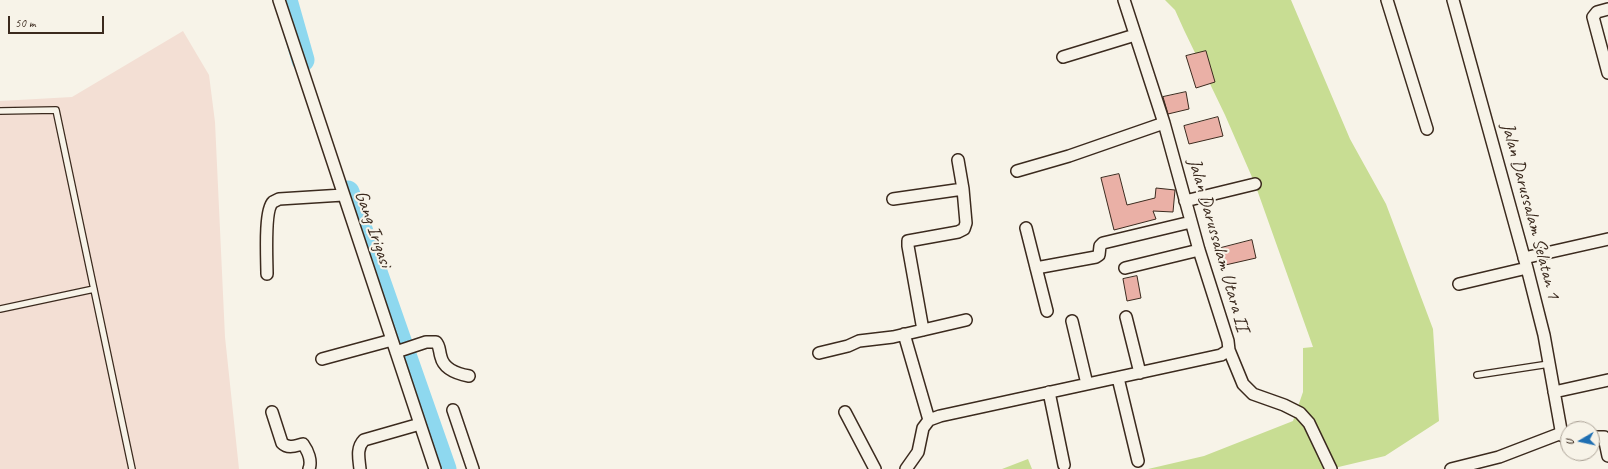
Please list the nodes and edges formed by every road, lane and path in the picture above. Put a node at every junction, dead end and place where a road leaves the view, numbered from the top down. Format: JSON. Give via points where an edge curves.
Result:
{"nodes":[{"id":1,"x":278,"y":0,"type":"edge"},
{"id":2,"x":1124,"y":0,"type":"edge"},
{"id":3,"x":1387,"y":0,"type":"edge"},
{"id":4,"x":1453,"y":0,"type":"edge"},
{"id":5,"x":1606,"y":6,"type":"edge"},
{"id":6,"x":1135,"y":35,"type":"junction"},
{"id":7,"x":1063,"y":57,"type":"dead end"},
{"id":8,"x":1608,"y":73,"type":"edge"},
{"id":9,"x":0,"y":111,"type":"edge"},
{"id":10,"x":1164,"y":123,"type":"junction"},
{"id":11,"x":1427,"y":129,"type":"dead end"},
{"id":12,"x":958,"y":160,"type":"dead end"},
{"id":13,"x":1017,"y":171,"type":"dead end"},
{"id":14,"x":1255,"y":184,"type":"dead end"},
{"id":15,"x":963,"y":189,"type":"junction"},
{"id":16,"x":343,"y":195,"type":"junction"},
{"id":17,"x":893,"y":199,"type":"dead end"},
{"id":18,"x":1186,"y":201,"type":"junction"},
{"id":19,"x":1191,"y":222,"type":"junction"},
{"id":20,"x":1026,"y":228,"type":"dead end"},
{"id":21,"x":1608,"y":239,"type":"edge"},
{"id":22,"x":1199,"y":250,"type":"junction"},
{"id":23,"x":1526,"y":263,"type":"junction"},
{"id":24,"x":1036,"y":268,"type":"junction"},
{"id":25,"x":1125,"y":268,"type":"dead end"},
{"id":26,"x":268,"y":274,"type":"dead end"},
{"id":27,"x":1459,"y":284,"type":"dead end"},
{"id":28,"x":94,"y":289,"type":"junction"},
{"id":29,"x":0,"y":309,"type":"edge"},
{"id":30,"x":1047,"y":311,"type":"dead end"},
{"id":31,"x":1126,"y":317,"type":"dead end"},
{"id":32,"x":966,"y":320,"type":"dead end"},
{"id":33,"x":1072,"y":320,"type":"dead end"},
{"id":34,"x":923,"y":330,"type":"junction"},
{"id":35,"x":904,"y":334,"type":"junction"},
{"id":36,"x":392,"y":340,"type":"junction"},
{"id":37,"x":1229,"y":350,"type":"junction"},
{"id":38,"x":397,"y":351,"type":"junction"},
{"id":39,"x":819,"y":353,"type":"dead end"},
{"id":40,"x":322,"y":359,"type":"dead end"},
{"id":41,"x":1549,"y":364,"type":"junction"},
{"id":42,"x":1140,"y":373,"type":"junction"},
{"id":43,"x":1477,"y":375,"type":"dead end"},
{"id":44,"x":469,"y":376,"type":"dead end"},
{"id":45,"x":1118,"y":378,"type":"junction"},
{"id":46,"x":1608,"y":380,"type":"edge"},
{"id":47,"x":1087,"y":384,"type":"junction"},
{"id":48,"x":1049,"y":392,"type":"junction"},
{"id":49,"x":1554,"y":392,"type":"junction"},
{"id":50,"x":453,"y":410,"type":"dead end"},
{"id":51,"x":272,"y":412,"type":"dead end"},
{"id":52,"x":845,"y":412,"type":"dead end"},
{"id":53,"x":929,"y":420,"type":"junction"},
{"id":54,"x":420,"y":424,"type":"junction"},
{"id":55,"x":1560,"y":425,"type":"edge"},
{"id":56,"x":1600,"y":436,"type":"edge"},
{"id":57,"x":1560,"y":437,"type":"edge"},
{"id":58,"x":1608,"y":456,"type":"edge"},
{"id":59,"x":1138,"y":461,"type":"dead end"},
{"id":60,"x":1064,"y":465,"type":"dead end"},
{"id":61,"x":1329,"y":465,"type":"edge"},
{"id":62,"x":132,"y":469,"type":"edge"},
{"id":63,"x":309,"y":469,"type":"edge"},
{"id":64,"x":360,"y":469,"type":"edge"},
{"id":65,"x":435,"y":469,"type":"edge"},
{"id":66,"x":473,"y":469,"type":"edge"},
{"id":67,"x":875,"y":469,"type":"edge"},
{"id":68,"x":906,"y":469,"type":"edge"},
{"id":69,"x":1451,"y":469,"type":"edge"}],
"edges":[{"from":1,"to":16,"type":"street","name":"Gang Irigasi"},
{"from":2,"to":6,"type":"street","name":"Jalan Darussalam Utara II"},
{"from":3,"to":11,"type":"street"},
{"from":4,"to":23,"type":"street","name":"Jalan Darussalam Selatan 1"},
{"from":5,"to":8,"type":"street","via":[[1592,17]]},
{"from":6,"to":7,"type":"street"},
{"from":6,"to":10,"type":"street","name":"Jalan Darussalam Utara II"},
{"from":9,"to":28,"type":"lane","via":[[56,110]]},
{"from":10,"to":13,"type":"street"},
{"from":10,"to":18,"type":"street","name":"Jalan Darussalam Utara II"},
{"from":12,"to":15,"type":"street"},
{"from":14,"to":18,"type":"street"},
{"from":15,"to":17,"type":"street"},
{"from":15,"to":34,"type":"street","via":[[966,223],[964,229],[908,241]]},
{"from":16,"to":26,"type":"street","via":[[279,199],[273,202],[268,218]]},
{"from":16,"to":36,"type":"street","name":"Gang Irigasi"},
{"from":18,"to":19,"type":"street","name":"Jalan Darussalam Utara II"},
{"from":19,"to":22,"type":"street","name":"Jalan Darussalam Utara II"},
{"from":19,"to":24,"type":"street","via":[[1103,244],[1096,257]]},
{"from":20,"to":24,"type":"street"},
{"from":21,"to":23,"type":"street"},
{"from":22,"to":25,"type":"street"},
{"from":22,"to":37,"type":"street","name":"Jalan Darussalam Utara II"},
{"from":23,"to":27,"type":"street"},
{"from":23,"to":41,"type":"street","name":"Jalan Darussalam Selatan 1"},
{"from":24,"to":30,"type":"street"},
{"from":28,"to":29,"type":"lane"},
{"from":28,"to":62,"type":"lane"},
{"from":31,"to":42,"type":"street"},
{"from":32,"to":34,"type":"street"},
{"from":33,"to":47,"type":"street"},
{"from":34,"to":35,"type":"street"},
{"from":35,"to":39,"type":"street","via":[[859,341]]},
{"from":35,"to":53,"type":"street"},
{"from":36,"to":38,"type":"street","name":"Gang Irigasi"},
{"from":36,"to":40,"type":"street"},
{"from":37,"to":42,"type":"street","via":[[1221,355]]},
{"from":37,"to":61,"type":"street","name":"Jalan Darussalam Utara II","via":[[1243,384],[1253,394],[1300,413],[1309,423]]},
{"from":38,"to":44,"type":"street","via":[[426,342],[436,342],[443,364],[453,372]]},
{"from":38,"to":54,"type":"street","name":"Gang Irigasi"},
{"from":41,"to":43,"type":"lane"},
{"from":41,"to":49,"type":"street","name":"Jalan Darussalam Selatan 1"},
{"from":42,"to":45,"type":"street"},
{"from":45,"to":47,"type":"street"},
{"from":45,"to":59,"type":"street"},
{"from":46,"to":49,"type":"street"},
{"from":47,"to":48,"type":"street"},
{"from":48,"to":53,"type":"street"},
{"from":48,"to":60,"type":"street"},
{"from":49,"to":55,"type":"street","name":"Jalan Darussalam Selatan 1"},
{"from":50,"to":66,"type":"street"},
{"from":51,"to":63,"type":"street","via":[[282,443],[290,447],[303,444],[307,450]]},
{"from":52,"to":67,"type":"street"},
{"from":53,"to":68,"type":"street","via":[[923,428],[918,452]]},
{"from":54,"to":64,"type":"street","via":[[364,440],[359,451]]},
{"from":54,"to":65,"type":"street","name":"Gang Irigasi"},
{"from":56,"to":58,"type":"street","via":[[1604,437]]},
{"from":57,"to":69,"type":"street"}]}
